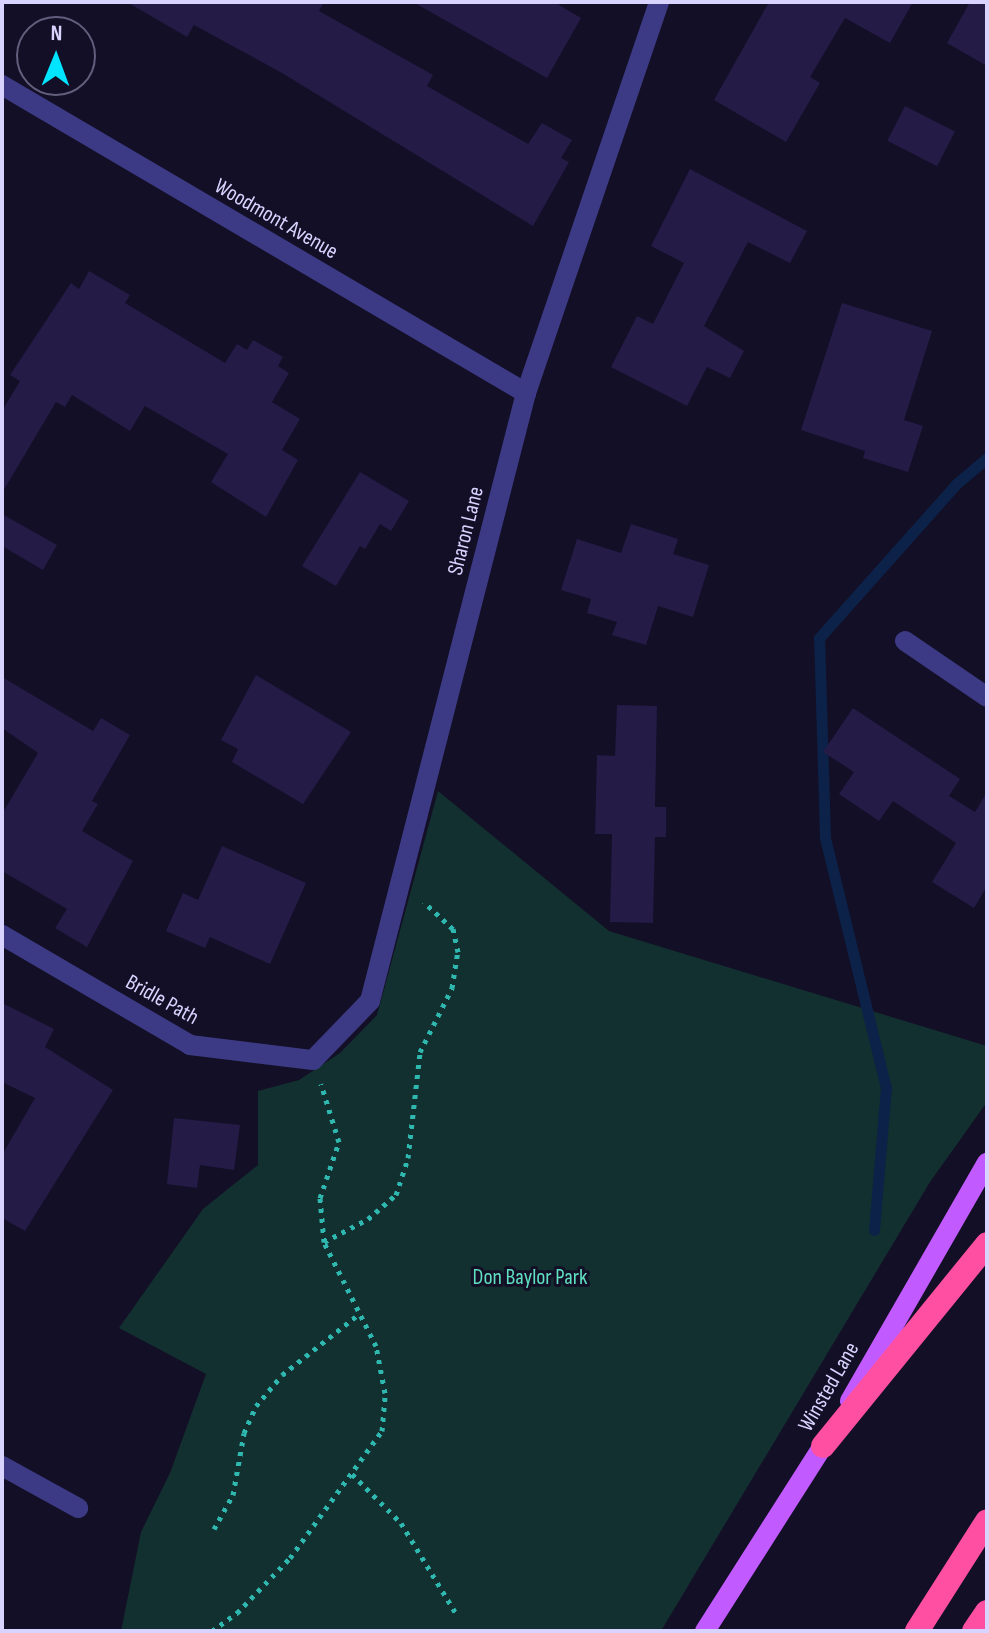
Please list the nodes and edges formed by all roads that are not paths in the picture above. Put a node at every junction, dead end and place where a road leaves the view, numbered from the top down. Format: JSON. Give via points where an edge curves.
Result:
{"nodes":[{"id":1,"x":659,"y":2,"type":"edge"},
{"id":2,"x":2,"y":85,"type":"edge"},
{"id":3,"x":526,"y":393,"type":"junction"},
{"id":4,"x":905,"y":641,"type":"dead end"},
{"id":5,"x":987,"y":697,"type":"edge"},
{"id":6,"x":2,"y":935,"type":"edge"},
{"id":7,"x":313,"y":1060,"type":"joint"},
{"id":8,"x":987,"y":1163,"type":"edge"},
{"id":9,"x":987,"y":1244,"type":"edge"},
{"id":10,"x":823,"y":1446,"type":"junction"},
{"id":11,"x":2,"y":1466,"type":"edge"},
{"id":12,"x":78,"y":1508,"type":"dead end"},
{"id":13,"x":987,"y":1521,"type":"edge"},
{"id":14,"x":987,"y":1612,"type":"edge"},
{"id":15,"x":705,"y":1631,"type":"edge"},
{"id":16,"x":917,"y":1631,"type":"edge"},
{"id":17,"x":974,"y":1631,"type":"edge"}],
"edges":[{"from":1,"to":3,"type":"street","name":"Sharon Lane"},
{"from":2,"to":3,"type":"street","name":"Woodmont Avenue"},
{"from":3,"to":7,"type":"street","name":"Sharon Lane","via":[[370,1001]]},
{"from":4,"to":5,"type":"street"},
{"from":6,"to":7,"type":"street","name":"Bridle Path","via":[[190,1045]]},
{"from":8,"to":10,"type":"main road","name":"Winsted Lane"},
{"from":9,"to":10,"type":"highway"},
{"from":10,"to":15,"type":"main road","name":"Winsted Lane"},
{"from":11,"to":12,"type":"street"},
{"from":13,"to":16,"type":"highway"},
{"from":14,"to":17,"type":"highway"}]}
